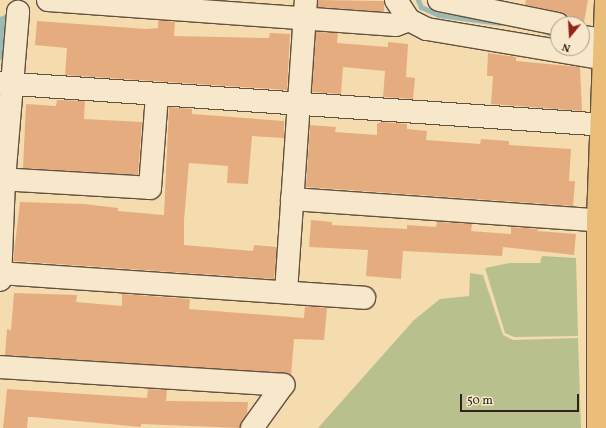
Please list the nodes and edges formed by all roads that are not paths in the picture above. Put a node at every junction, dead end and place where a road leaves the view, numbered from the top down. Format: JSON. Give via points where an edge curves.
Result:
{"nodes":[{"id":1,"x":48,"y":0,"type":"edge"},
{"id":2,"x":396,"y":0,"type":"edge"},
{"id":3,"x":439,"y":0,"type":"edge"},
{"id":4,"x":606,"y":0,"type":"edge"},
{"id":5,"x":484,"y":4,"type":"edge"},
{"id":6,"x":305,"y":9,"type":"edge"},
{"id":7,"x":18,"y":12,"type":"dead end"},
{"id":8,"x":409,"y":20,"type":"junction"},
{"id":9,"x":550,"y":22,"type":"edge"},
{"id":10,"x":590,"y":42,"type":"edge"},
{"id":11,"x":605,"y":50,"type":"edge"},
{"id":12,"x":6,"y":84,"type":"edge"},
{"id":13,"x":157,"y":94,"type":"junction"},
{"id":14,"x":298,"y":105,"type":"junction"},
{"id":15,"x":603,"y":125,"type":"edge"},
{"id":16,"x":2,"y":179,"type":"edge"},
{"id":17,"x":292,"y":199,"type":"junction"},
{"id":18,"x":602,"y":221,"type":"edge"},
{"id":19,"x":0,"y":273,"type":"edge"},
{"id":20,"x":0,"y":280,"type":"edge"},
{"id":21,"x":286,"y":292,"type":"junction"},
{"id":22,"x":364,"y":298,"type":"dead end"},
{"id":23,"x":0,"y":368,"type":"edge"},
{"id":24,"x":252,"y":428,"type":"edge"},
{"id":25,"x":598,"y":428,"type":"edge"}],
"edges":[{"from":1,"to":6,"type":"street"},
{"from":2,"to":8,"type":"street"},
{"from":3,"to":5,"type":"street"},
{"from":4,"to":11,"type":"highway"},
{"from":5,"to":9,"type":"street"},
{"from":6,"to":8,"type":"street","via":[[396,24]]},
{"from":6,"to":14,"type":"street"},
{"from":7,"to":12,"type":"street"},
{"from":8,"to":11,"type":"street","via":[[427,29]]},
{"from":10,"to":11,"type":"street"},
{"from":11,"to":15,"type":"highway"},
{"from":12,"to":13,"type":"street"},
{"from":12,"to":16,"type":"street"},
{"from":13,"to":14,"type":"street"},
{"from":13,"to":16,"type":"street","via":[[150,188]]},
{"from":14,"to":15,"type":"street"},
{"from":14,"to":17,"type":"street"},
{"from":15,"to":18,"type":"highway"},
{"from":16,"to":19,"type":"street"},
{"from":17,"to":18,"type":"street"},
{"from":17,"to":21,"type":"street"},
{"from":18,"to":25,"type":"highway"},
{"from":19,"to":20,"type":"street"},
{"from":19,"to":21,"type":"street"},
{"from":21,"to":22,"type":"street"},
{"from":23,"to":24,"type":"street","via":[[283,386]]}]}
